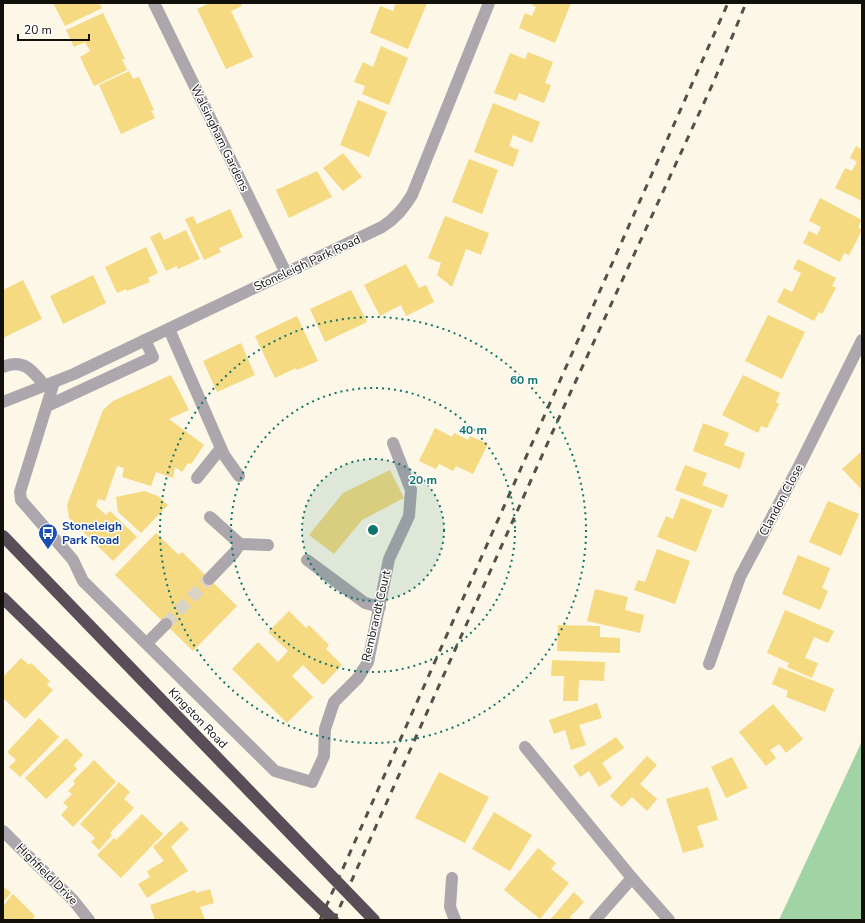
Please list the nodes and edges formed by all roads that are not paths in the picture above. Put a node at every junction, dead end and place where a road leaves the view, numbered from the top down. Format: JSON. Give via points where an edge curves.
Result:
{"nodes":[{"id":1,"x":154,"y":3,"type":"edge"},
{"id":2,"x":489,"y":3,"type":"edge"},
{"id":3,"x":286,"y":273,"type":"junction"},
{"id":4,"x":169,"y":329,"type":"junction"},
{"id":5,"x":145,"y":340,"type":"junction"},
{"id":6,"x":862,"y":342,"type":"edge"},
{"id":7,"x":3,"y":367,"type":"edge"},
{"id":8,"x":50,"y":384,"type":"junction"},
{"id":9,"x":3,"y":402,"type":"edge"},
{"id":10,"x":47,"y":406,"type":"junction"},
{"id":11,"x":393,"y":443,"type":"dead end"},
{"id":12,"x":220,"y":448,"type":"junction"},
{"id":13,"x":239,"y":476,"type":"dead end"},
{"id":14,"x":197,"y":478,"type":"dead end"},
{"id":15,"x":210,"y":517,"type":"dead end"},
{"id":16,"x":3,"y":536,"type":"edge"},
{"id":17,"x":240,"y":544,"type":"junction"},
{"id":18,"x":268,"y":545,"type":"dead end"},
{"id":19,"x":307,"y":560,"type":"dead end"},
{"id":20,"x":210,"y":579,"type":"tunnel mouth"},
{"id":21,"x":3,"y":598,"type":"edge"},
{"id":22,"x":380,"y":607,"type":"junction"},
{"id":23,"x":166,"y":624,"type":"tunnel mouth"},
{"id":24,"x":147,"y":643,"type":"junction"},
{"id":25,"x":709,"y":664,"type":"dead end"},
{"id":26,"x":525,"y":747,"type":"dead end"},
{"id":27,"x":3,"y":831,"type":"edge"},
{"id":28,"x":452,"y":878,"type":"dead end"},
{"id":29,"x":632,"y":878,"type":"junction"},
{"id":30,"x":89,"y":920,"type":"edge"},
{"id":31,"x":333,"y":920,"type":"edge"},
{"id":32,"x":374,"y":920,"type":"edge"},
{"id":33,"x":455,"y":920,"type":"edge"},
{"id":34,"x":595,"y":920,"type":"edge"},
{"id":35,"x":669,"y":920,"type":"edge"}],
"edges":[{"from":1,"to":3,"type":"street","name":"Walsingham Gardens"},
{"from":2,"to":3,"type":"street","name":"Stoneleigh Park Road","via":[[412,195],[402,211],[382,227]]},
{"from":3,"to":4,"type":"street","name":"Stoneleigh Park Road"},
{"from":4,"to":5,"type":"street","name":"Stoneleigh Park Road"},
{"from":4,"to":12,"type":"street"},
{"from":5,"to":8,"type":"street","name":"Stoneleigh Park Road"},
{"from":5,"to":10,"type":"street","via":[[153,357]]},
{"from":6,"to":25,"type":"street","name":"Clandon Close","via":[[740,577]]},
{"from":7,"to":8,"type":"street","via":[[18,364],[30,368]]},
{"from":8,"to":9,"type":"street","name":"Stoneleigh Park Road"},
{"from":8,"to":10,"type":"street"},
{"from":10,"to":24,"type":"street","via":[[20,492],[21,500],[72,560],[82,581]]},
{"from":11,"to":22,"type":"street","name":"Rembrandt Court","via":[[411,490],[409,516],[389,560]]},
{"from":12,"to":13,"type":"street"},
{"from":12,"to":14,"type":"street"},
{"from":15,"to":17,"type":"street"},
{"from":16,"to":32,"type":"highway","name":"Kingston Road"},
{"from":17,"to":18,"type":"street"},
{"from":17,"to":20,"type":"street"},
{"from":19,"to":22,"type":"street","via":[[365,603]]},
{"from":21,"to":31,"type":"highway"},
{"from":22,"to":24,"type":"street","name":"Rembrandt Court","via":[[368,662],[358,678],[334,702],[325,729],[324,756],[312,782],[275,771]]},
{"from":23,"to":24,"type":"street"},
{"from":26,"to":29,"type":"street"},
{"from":27,"to":30,"type":"street","name":"Highfield Drive","via":[[73,900]]},
{"from":28,"to":33,"type":"street","via":[[450,907]]},
{"from":29,"to":34,"type":"street"},
{"from":29,"to":35,"type":"street"}]}
